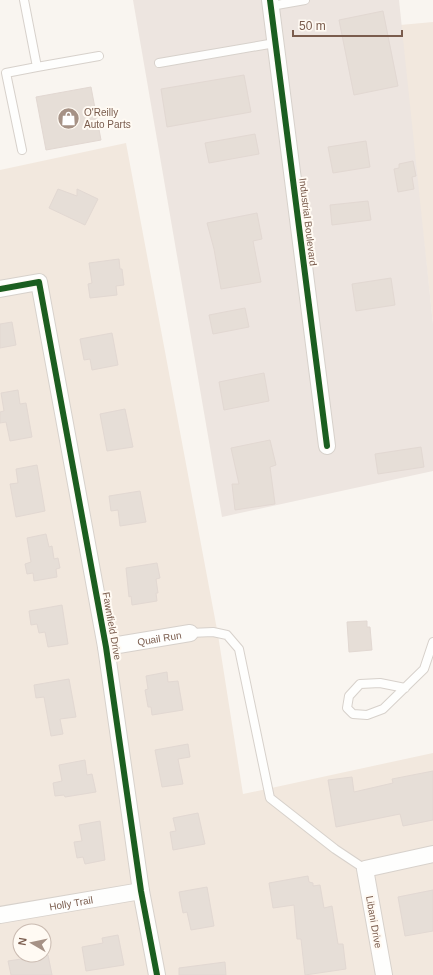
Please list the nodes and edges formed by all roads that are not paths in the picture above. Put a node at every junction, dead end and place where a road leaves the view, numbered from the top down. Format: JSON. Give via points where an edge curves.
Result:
{"nodes":[{"id":1,"x":24,"y":0,"type":"edge"},
{"id":2,"x":305,"y":0,"type":"edge"},
{"id":3,"x":270,"y":3,"type":"edge"},
{"id":4,"x":275,"y":44,"type":"junction"},
{"id":5,"x":99,"y":56,"type":"dead end"},
{"id":6,"x":159,"y":63,"type":"dead end"},
{"id":7,"x":37,"y":67,"type":"junction"},
{"id":8,"x":22,"y":150,"type":"dead end"},
{"id":9,"x":0,"y":289,"type":"edge"},
{"id":10,"x":327,"y":446,"type":"dead end"},
{"id":11,"x":190,"y":633,"type":"joint"},
{"id":12,"x":433,"y":642,"type":"edge"},
{"id":13,"x":106,"y":647,"type":"junction"},
{"id":14,"x":405,"y":688,"type":"junction"},
{"id":15,"x":433,"y":854,"type":"edge"},
{"id":16,"x":365,"y":868,"type":"junction"},
{"id":17,"x":141,"y":891,"type":"junction"},
{"id":18,"x":0,"y":915,"type":"edge"},
{"id":19,"x":157,"y":975,"type":"edge"},
{"id":20,"x":384,"y":975,"type":"edge"}],
"edges":[{"from":1,"to":7,"type":"lane"},
{"from":2,"to":3,"type":"lane"},
{"from":3,"to":4,"type":"street","name":"Industrial Boulevard"},
{"from":4,"to":6,"type":"lane"},
{"from":4,"to":10,"type":"street","name":"Industrial Boulevard"},
{"from":5,"to":7,"type":"lane"},
{"from":7,"to":8,"type":"lane","via":[[6,74]]},
{"from":9,"to":13,"type":"street","name":"Fawnfield Drive","via":[[39,282]]},
{"from":11,"to":13,"type":"street","name":"Quail Run"},
{"from":11,"to":16,"type":"lane","via":[[213,632],[227,635],[239,649],[270,798],[335,849]]},
{"from":12,"to":14,"type":"lane","via":[[424,669]]},
{"from":13,"to":17,"type":"street","name":"Fawnfield Drive"},
{"from":14,"to":14,"type":"lane","via":[[383,708],[367,715],[352,714],[347,708],[349,696],[360,684]]},
{"from":15,"to":16,"type":"street"},
{"from":16,"to":20,"type":"street","name":"Libani Drive"},
{"from":17,"to":18,"type":"street","name":"Holly Trail"},
{"from":17,"to":19,"type":"street","name":"Fawnfield Drive"}]}
